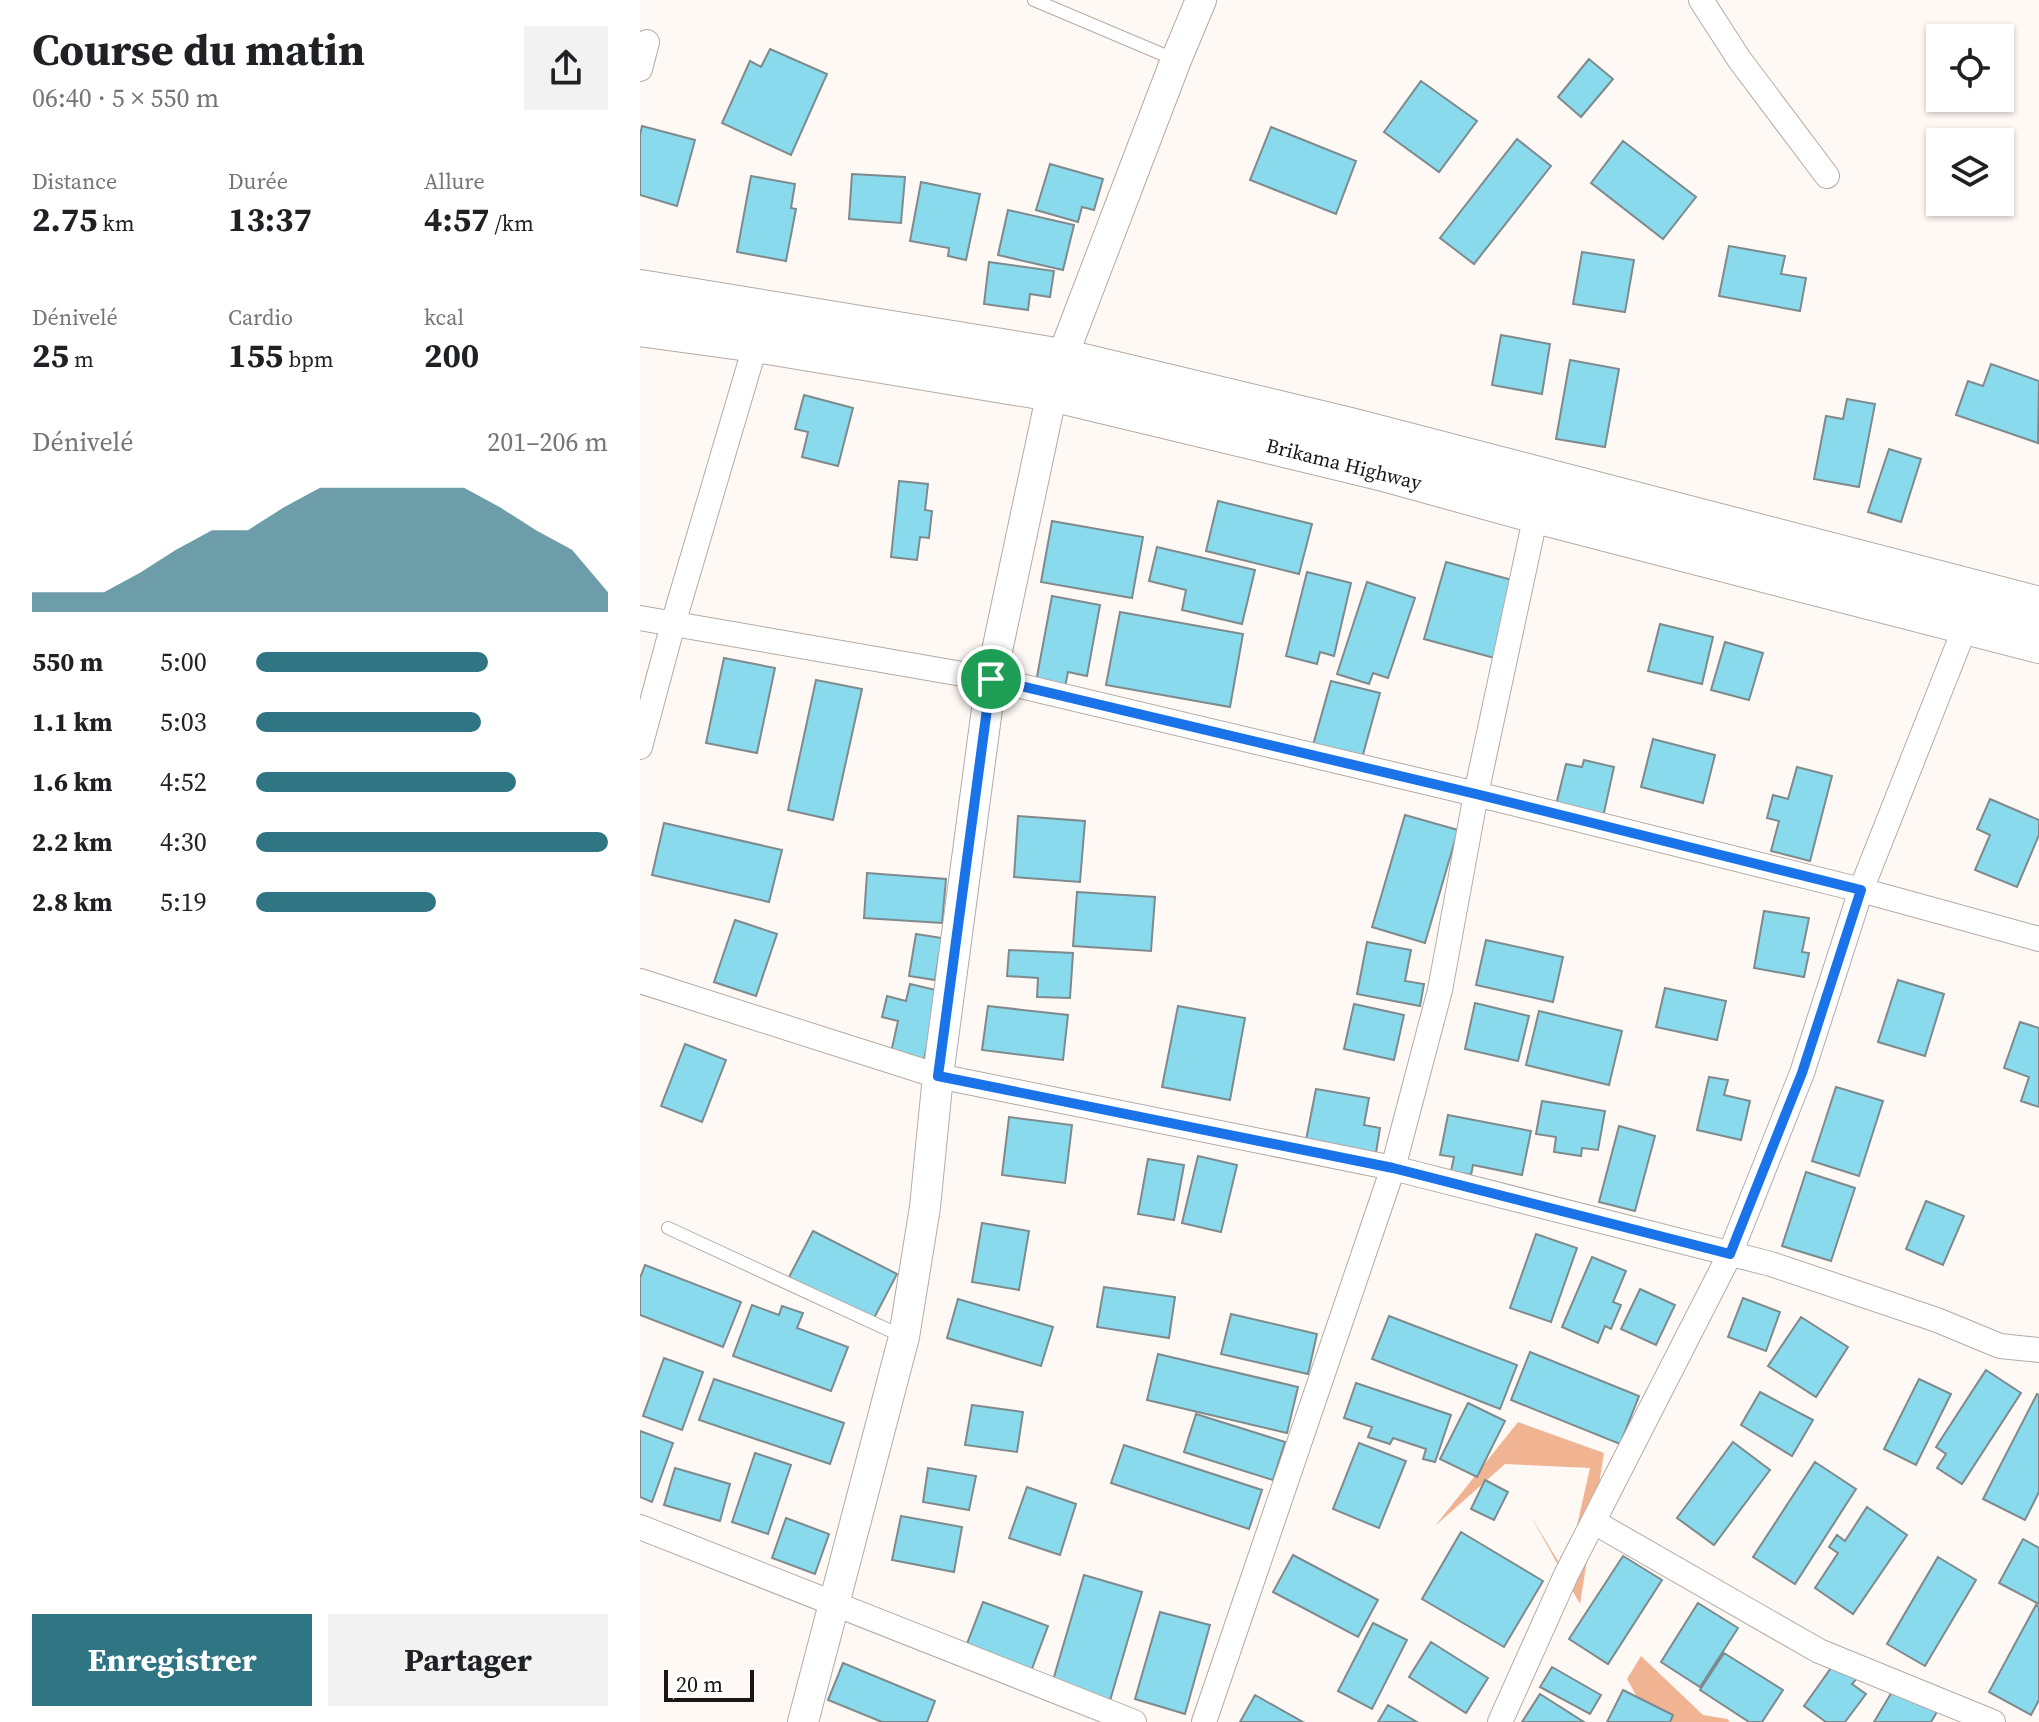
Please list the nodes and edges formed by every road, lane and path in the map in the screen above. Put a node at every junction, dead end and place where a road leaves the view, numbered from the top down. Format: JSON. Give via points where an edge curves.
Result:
{"nodes":[{"id":1,"x":1034,"y":0,"type":"edge"},
{"id":2,"x":1201,"y":0,"type":"edge"},
{"id":3,"x":1701,"y":0,"type":"edge"},
{"id":4,"x":647,"y":42,"type":"dead end"},
{"id":5,"x":1176,"y":60,"type":"junction"},
{"id":6,"x":640,"y":69,"type":"edge"},
{"id":7,"x":1827,"y":176,"type":"dead end"},
{"id":8,"x":640,"y":289,"type":"edge"},
{"id":9,"x":640,"y":327,"type":"edge"},
{"id":10,"x":756,"y":343,"type":"junction"},
{"id":11,"x":1057,"y":375,"type":"junction"},
{"id":12,"x":1536,"y":514,"type":"junction"},
{"id":13,"x":2039,"y":606,"type":"edge"},
{"id":14,"x":640,"y":618,"type":"edge"},
{"id":15,"x":673,"y":624,"type":"junction"},
{"id":16,"x":1966,"y":625,"type":"junction"},
{"id":17,"x":2039,"y":644,"type":"edge"},
{"id":18,"x":991,"y":679,"type":"junction"},
{"id":19,"x":640,"y":747,"type":"edge"},
{"id":20,"x":1476,"y":794,"type":"junction"},
{"id":21,"x":1861,"y":890,"type":"junction"},
{"id":22,"x":2039,"y":939,"type":"edge"},
{"id":23,"x":640,"y":981,"type":"edge"},
{"id":24,"x":938,"y":1076,"type":"junction"},
{"id":25,"x":1393,"y":1168,"type":"junction"},
{"id":26,"x":668,"y":1228,"type":"dead end"},
{"id":27,"x":1730,"y":1254,"type":"junction"},
{"id":28,"x":904,"y":1337,"type":"junction"},
{"id":29,"x":2039,"y":1350,"type":"edge"},
{"id":30,"x":1594,"y":1522,"type":"junction"},
{"id":31,"x":640,"y":1527,"type":"edge"},
{"id":32,"x":835,"y":1604,"type":"junction"},
{"id":33,"x":803,"y":1722,"type":"edge"},
{"id":34,"x":1134,"y":1722,"type":"edge"},
{"id":35,"x":1204,"y":1722,"type":"edge"},
{"id":36,"x":1500,"y":1722,"type":"edge"},
{"id":37,"x":1993,"y":1722,"type":"edge"}],
"edges":[{"from":1,"to":5,"type":"lane"},
{"from":2,"to":5,"type":"street"},
{"from":3,"to":7,"type":"street"},
{"from":4,"to":6,"type":"street"},
{"from":5,"to":11,"type":"street"},
{"from":8,"to":11,"type":"highway","name":"Brikama Highway"},
{"from":9,"to":10,"type":"highway","name":"Brikama Highway"},
{"from":10,"to":11,"type":"highway","name":"Brikama Highway"},
{"from":10,"to":15,"type":"street"},
{"from":11,"to":12,"type":"highway","name":"Brikama Highway"},
{"from":11,"to":13,"type":"highway","name":"Brikama Highway","via":[[1350,427]]},
{"from":11,"to":18,"type":"street"},
{"from":12,"to":16,"type":"highway","name":"Brikama Highway"},
{"from":12,"to":20,"type":"street"},
{"from":14,"to":15,"type":"street"},
{"from":15,"to":18,"type":"street"},
{"from":15,"to":19,"type":"street"},
{"from":16,"to":17,"type":"highway","name":"Brikama Highway"},
{"from":16,"to":21,"type":"street"},
{"from":18,"to":20,"type":"street"},
{"from":18,"to":24,"type":"street"},
{"from":20,"to":21,"type":"street"},
{"from":20,"to":25,"type":"street","via":[[1440,990]]},
{"from":21,"to":22,"type":"street"},
{"from":21,"to":27,"type":"street","via":[[1802,1073]]},
{"from":23,"to":24,"type":"street"},
{"from":24,"to":25,"type":"street"},
{"from":24,"to":28,"type":"street","via":[[925,1207]]},
{"from":25,"to":27,"type":"street"},
{"from":25,"to":35,"type":"street"},
{"from":26,"to":28,"type":"lane"},
{"from":27,"to":29,"type":"street","via":[[1937,1320],[2000,1346]]},
{"from":27,"to":30,"type":"street"},
{"from":28,"to":32,"type":"street"},
{"from":30,"to":36,"type":"street"},
{"from":30,"to":37,"type":"street","via":[[1819,1651]]},
{"from":31,"to":32,"type":"street"},
{"from":32,"to":33,"type":"street"},
{"from":32,"to":34,"type":"street"}]}
